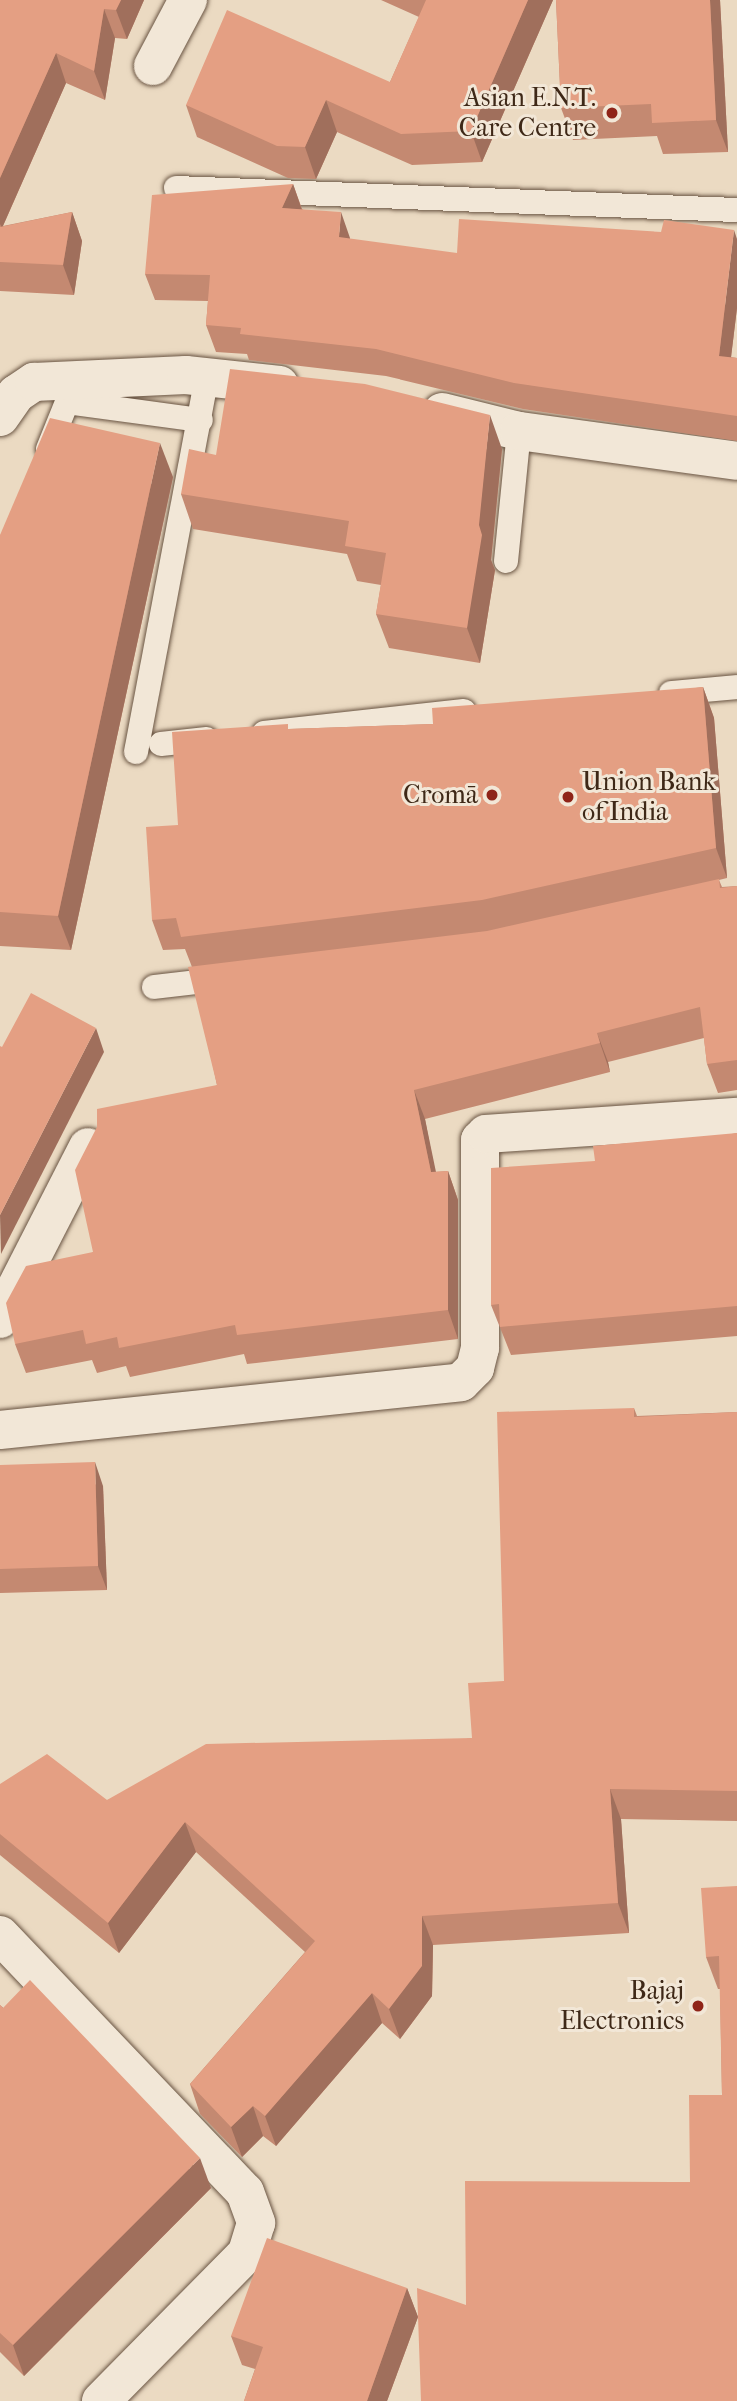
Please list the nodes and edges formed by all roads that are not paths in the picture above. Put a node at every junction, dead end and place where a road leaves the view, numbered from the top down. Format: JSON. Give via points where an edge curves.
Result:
{"nodes":[{"id":1,"x":188,"y":0,"type":"edge"},
{"id":2,"x":152,"y":66,"type":"dead end"},
{"id":3,"x":176,"y":188,"type":"dead end"},
{"id":4,"x":737,"y":210,"type":"edge"},
{"id":5,"x":207,"y":376,"type":"junction"},
{"id":6,"x":314,"y":389,"type":"edge"},
{"id":7,"x":406,"y":403,"type":"edge"},
{"id":8,"x":0,"y":417,"type":"edge"},
{"id":9,"x":201,"y":421,"type":"junction"},
{"id":10,"x":519,"y":431,"type":"junction"},
{"id":11,"x":737,"y":461,"type":"edge"},
{"id":12,"x":36,"y":476,"type":"edge"},
{"id":13,"x":506,"y":561,"type":"dead end"},
{"id":14,"x":737,"y":687,"type":"edge"},
{"id":15,"x":640,"y":695,"type":"edge"},
{"id":16,"x":488,"y":708,"type":"edge"},
{"id":17,"x":161,"y":744,"type":"dead end"},
{"id":18,"x":136,"y":752,"type":"dead end"},
{"id":19,"x":249,"y":975,"type":"edge"},
{"id":20,"x":154,"y":987,"type":"dead end"},
{"id":21,"x":737,"y":1117,"type":"edge"},
{"id":22,"x":88,"y":1147,"type":"edge"},
{"id":23,"x":0,"y":1319,"type":"edge"},
{"id":24,"x":0,"y":1430,"type":"edge"},
{"id":25,"x":0,"y":1935,"type":"edge"},
{"id":26,"x":101,"y":2401,"type":"edge"}],
"edges":[{"from":1,"to":2,"type":"street"},
{"from":3,"to":4,"type":"lane"},
{"from":5,"to":6,"type":"street"},
{"from":5,"to":8,"type":"street","via":[[34,382],[16,394]]},
{"from":5,"to":9,"type":"lane"},
{"from":7,"to":10,"type":"street"},
{"from":9,"to":12,"type":"lane","via":[[67,402]]},
{"from":9,"to":18,"type":"lane"},
{"from":10,"to":11,"type":"street"},
{"from":10,"to":13,"type":"lane"},
{"from":14,"to":15,"type":"lane"},
{"from":16,"to":17,"type":"lane"},
{"from":19,"to":20,"type":"lane"},
{"from":21,"to":24,"type":"street","via":[[486,1134],[480,1140],[480,1348],[475,1368],[461,1382]]},
{"from":22,"to":23,"type":"street"},
{"from":25,"to":26,"type":"street","via":[[245,2192],[256,2223],[247,2253]]}]}
